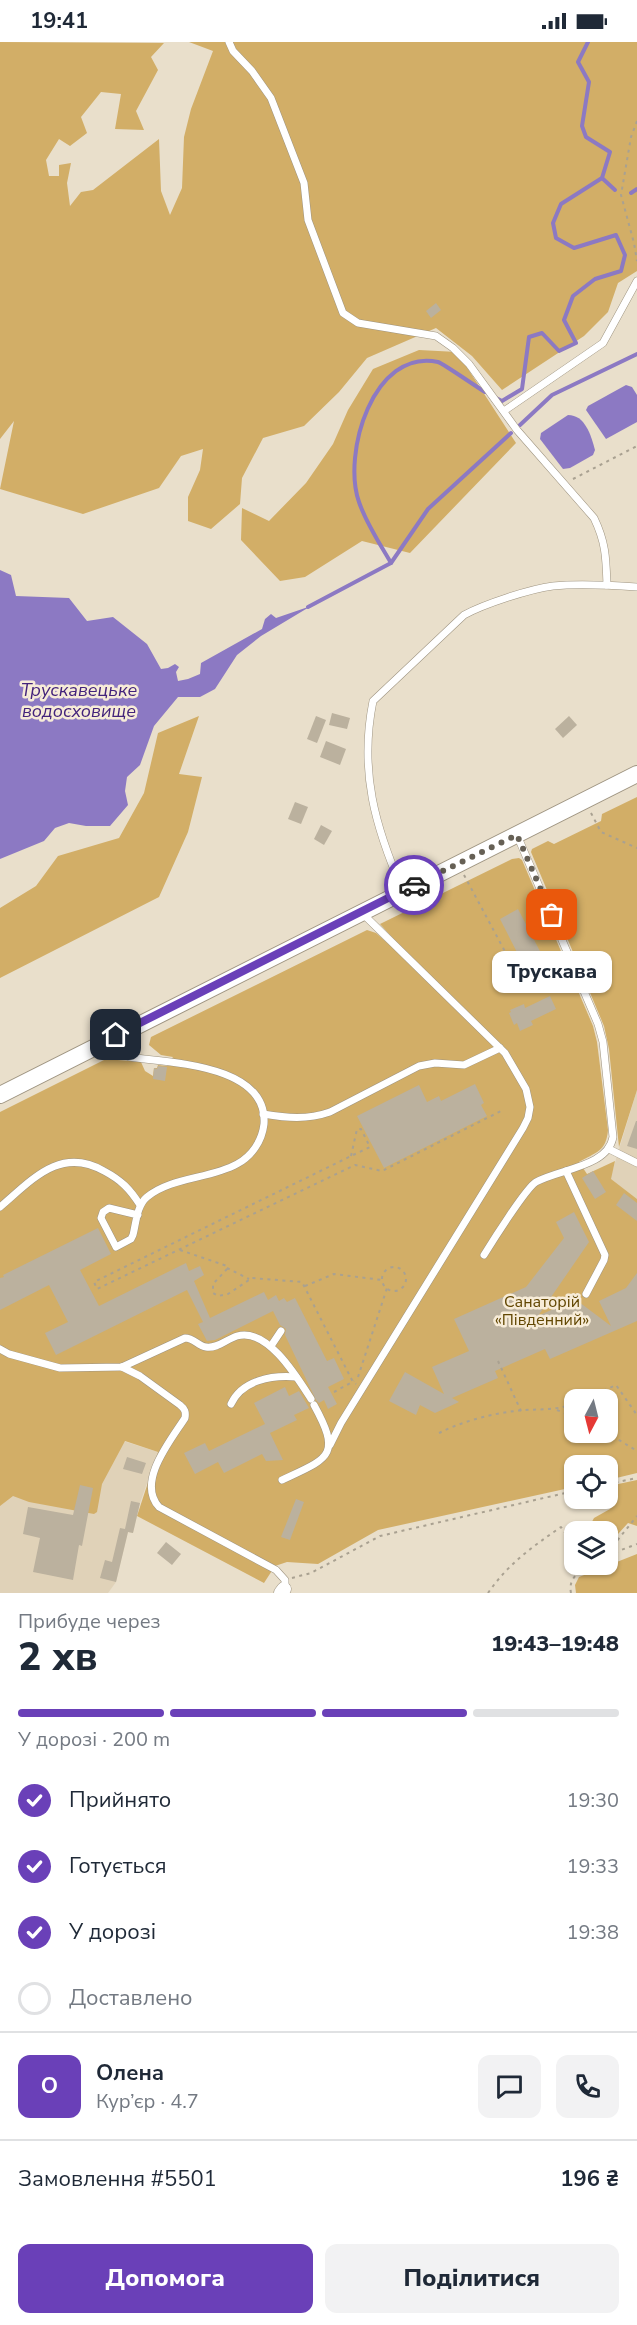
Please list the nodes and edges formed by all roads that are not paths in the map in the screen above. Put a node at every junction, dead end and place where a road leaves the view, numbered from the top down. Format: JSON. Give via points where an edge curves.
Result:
{"nodes":[{"id":1,"x":229,"y":42,"type":"edge"},
{"id":2,"x":637,"y":281,"type":"edge"},
{"id":3,"x":504,"y":411,"type":"junction"},
{"id":4,"x":607,"y":585,"type":"junction"},
{"id":5,"x":637,"y":587,"type":"edge"},
{"id":6,"x":637,"y":774,"type":"edge"},
{"id":7,"x":517,"y":835,"type":"junction"},
{"id":8,"x":403,"y":891,"type":"junction"},
{"id":9,"x":362,"y":912,"type":"junction"},
{"id":10,"x":116,"y":1035,"type":"junction"},
{"id":11,"x":500,"y":1048,"type":"junction"},
{"id":12,"x":0,"y":1095,"type":"edge"},
{"id":13,"x":263,"y":1114,"type":"junction"},
{"id":14,"x":609,"y":1149,"type":"junction"},
{"id":15,"x":637,"y":1163,"type":"edge"},
{"id":16,"x":566,"y":1171,"type":"junction"},
{"id":17,"x":140,"y":1205,"type":"junction"},
{"id":18,"x":0,"y":1207,"type":"edge"},
{"id":19,"x":138,"y":1215,"type":"junction"},
{"id":20,"x":484,"y":1255,"type":"dead end"},
{"id":21,"x":586,"y":1294,"type":"dead end"},
{"id":22,"x":281,"y":1331,"type":"dead end"},
{"id":23,"x":271,"y":1346,"type":"junction"},
{"id":24,"x":0,"y":1349,"type":"edge"},
{"id":25,"x":122,"y":1367,"type":"junction"},
{"id":26,"x":296,"y":1377,"type":"junction"},
{"id":27,"x":231,"y":1404,"type":"dead end"},
{"id":28,"x":330,"y":1445,"type":"junction"},
{"id":29,"x":282,"y":1480,"type":"dead end"},
{"id":30,"x":284,"y":1592,"type":"edge"}],
"edges":[{"from":1,"to":3,"type":"lane","via":[[271,98],[304,183],[308,220],[343,313],[358,323],[436,336],[469,364]]},
{"from":2,"to":3,"type":"lane","via":[[603,343]]},
{"from":3,"to":4,"type":"lane","via":[[594,518],[606,552]]},
{"from":4,"to":5,"type":"lane"},
{"from":4,"to":8,"type":"lane","via":[[552,586],[478,607],[373,701],[368,764],[371,801]]},
{"from":6,"to":7,"type":"street"},
{"from":7,"to":8,"type":"street"},
{"from":7,"to":14,"type":"lane","via":[[598,1024],[613,1137]]},
{"from":8,"to":9,"type":"street"},
{"from":9,"to":10,"type":"street"},
{"from":9,"to":11,"type":"lane"},
{"from":10,"to":12,"type":"street"},
{"from":10,"to":13,"type":"lane","via":[[129,1057],[229,1074],[251,1091]]},
{"from":11,"to":13,"type":"lane","via":[[464,1065],[419,1066],[316,1117]]},
{"from":11,"to":28,"type":"lane","via":[[526,1089],[528,1118]]},
{"from":13,"to":17,"type":"lane","via":[[262,1136],[246,1159],[160,1189]]},
{"from":14,"to":15,"type":"lane"},
{"from":14,"to":16,"type":"lane"},
{"from":16,"to":20,"type":"lane","via":[[532,1185]]},
{"from":16,"to":21,"type":"lane","via":[[604,1255]]},
{"from":17,"to":18,"type":"lane","via":[[129,1187],[94,1165],[66,1161],[39,1174]]},
{"from":17,"to":19,"type":"lane"},
{"from":19,"to":19,"type":"lane","via":[[131,1239],[116,1247],[101,1218],[103,1212],[109,1209]]},
{"from":22,"to":23,"type":"lane"},
{"from":23,"to":25,"type":"lane","via":[[245,1336],[210,1347],[185,1338]]},
{"from":23,"to":26,"type":"lane"},
{"from":24,"to":25,"type":"lane","via":[[60,1368]]},
{"from":25,"to":30,"type":"lane","via":[[185,1408],[185,1418],[162,1452],[154,1472],[154,1502],[276,1570],[285,1580]]},
{"from":26,"to":27,"type":"lane","via":[[249,1384]]},
{"from":26,"to":28,"type":"lane","via":[[313,1402]]},
{"from":28,"to":29,"type":"lane","via":[[322,1460]]}]}
